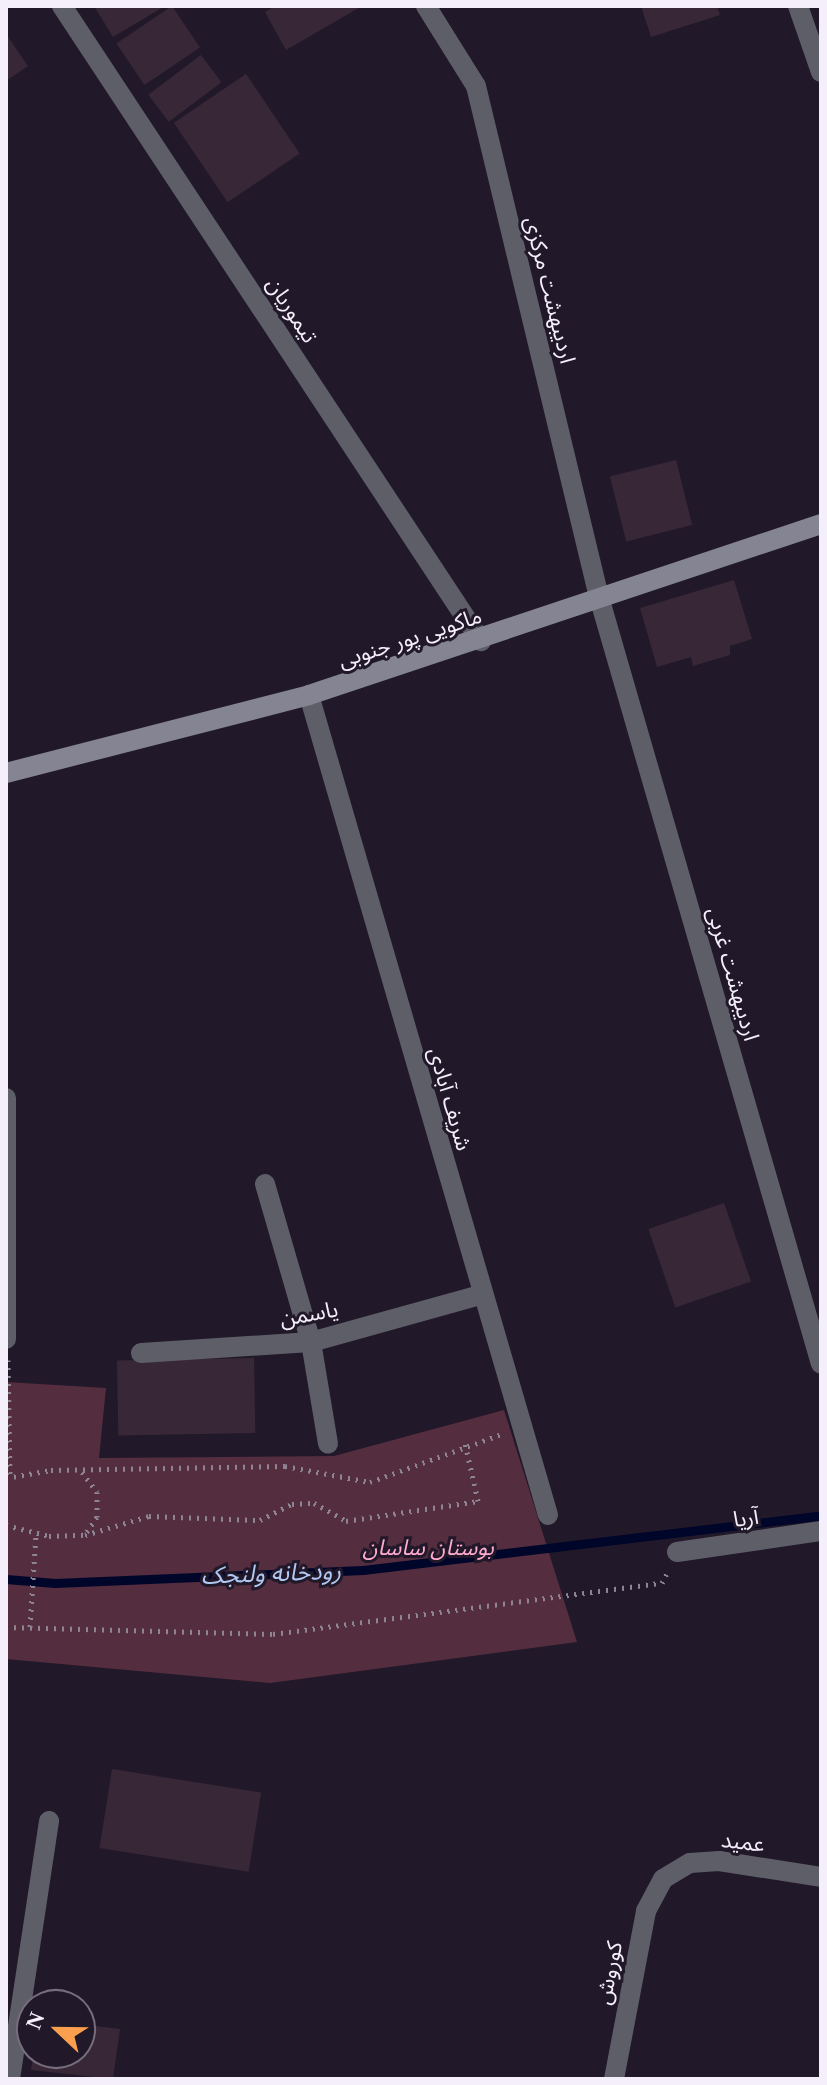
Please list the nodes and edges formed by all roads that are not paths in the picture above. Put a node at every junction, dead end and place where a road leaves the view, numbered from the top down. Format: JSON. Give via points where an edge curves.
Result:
{"nodes":[{"id":1,"x":62,"y":6,"type":"edge"},
{"id":2,"x":426,"y":6,"type":"edge"},
{"id":3,"x":798,"y":6,"type":"edge"},
{"id":4,"x":821,"y":72,"type":"edge"},
{"id":5,"x":821,"y":524,"type":"edge"},
{"id":6,"x":599,"y":597,"type":"junction"},
{"id":7,"x":481,"y":641,"type":"junction"},
{"id":8,"x":309,"y":695,"type":"junction"},
{"id":9,"x":6,"y":773,"type":"edge"},
{"id":10,"x":6,"y":1098,"type":"edge"},
{"id":11,"x":265,"y":1184,"type":"dead end"},
{"id":12,"x":481,"y":1295,"type":"junction"},
{"id":13,"x":7,"y":1339,"type":"edge"},
{"id":14,"x":311,"y":1342,"type":"junction"},
{"id":15,"x":141,"y":1353,"type":"dead end"},
{"id":16,"x":821,"y":1364,"type":"edge"},
{"id":17,"x":328,"y":1444,"type":"dead end"},
{"id":18,"x":548,"y":1515,"type":"dead end"},
{"id":19,"x":821,"y":1531,"type":"edge"},
{"id":20,"x":677,"y":1552,"type":"road end"},
{"id":21,"x":49,"y":1821,"type":"dead end"},
{"id":22,"x":821,"y":1877,"type":"edge"},
{"id":23,"x":663,"y":1879,"type":"joint"},
{"id":24,"x":10,"y":2079,"type":"edge"},
{"id":25,"x":614,"y":2079,"type":"edge"}],
"edges":[{"from":1,"to":7,"type":"street","name":"تیموریان"},
{"from":2,"to":6,"type":"street","name":"اردیبهشت مرکزی","via":[[476,86]]},
{"from":3,"to":4,"type":"street"},
{"from":5,"to":6,"type":"street","name":"ماکویی‌ پور جنوبی"},
{"from":6,"to":7,"type":"street","name":"ماکویی‌ پور جنوبی"},
{"from":6,"to":16,"type":"street","name":"اردیبهشت غربی"},
{"from":7,"to":8,"type":"street","name":"ماکویی‌ پور جنوبی"},
{"from":8,"to":9,"type":"street","name":"ماکویی‌ پور جنوبی"},
{"from":8,"to":12,"type":"street","name":"شریف آبادی"},
{"from":10,"to":13,"type":"street"},
{"from":11,"to":14,"type":"street"},
{"from":12,"to":14,"type":"street","name":"یاسمن"},
{"from":12,"to":18,"type":"street","name":"شریف آبادی"},
{"from":14,"to":15,"type":"street","name":"یاسمن"},
{"from":14,"to":17,"type":"street"},
{"from":19,"to":20,"type":"street","name":"آریا"},
{"from":21,"to":24,"type":"street"},
{"from":22,"to":23,"type":"street","name":"عمید","via":[[719,1861],[690,1863]]},
{"from":23,"to":25,"type":"street","name":"کوروش","via":[[646,1911]]}]}
